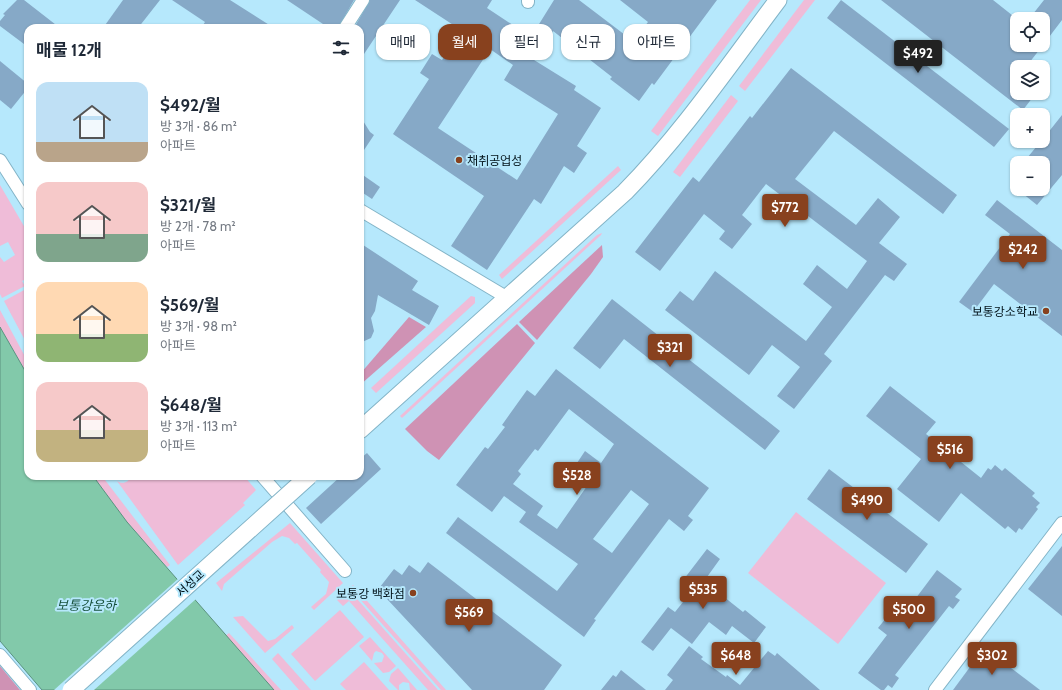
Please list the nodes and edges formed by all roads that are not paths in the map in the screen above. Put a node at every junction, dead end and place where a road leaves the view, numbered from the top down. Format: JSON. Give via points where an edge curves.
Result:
{"nodes":[{"id":1,"x":363,"y":0,"type":"edge"},
{"id":2,"x":778,"y":0,"type":"edge"},
{"id":3,"x":348,"y":24,"type":"edge"},
{"id":4,"x":0,"y":160,"type":"edge"},
{"id":5,"x":24,"y":198,"type":"edge"},
{"id":6,"x":364,"y":212,"type":"edge"},
{"id":7,"x":506,"y":297,"type":"junction"},
{"id":8,"x":364,"y":426,"type":"edge"},
{"id":9,"x":265,"y":480,"type":"edge"},
{"id":10,"x":304,"y":480,"type":"edge"},
{"id":11,"x":1062,"y":523,"type":"edge"},
{"id":12,"x":345,"y":571,"type":"dead end"},
{"id":13,"x":0,"y":655,"type":"edge"},
{"id":14,"x":30,"y":690,"type":"edge"},
{"id":15,"x":71,"y":690,"type":"edge"},
{"id":16,"x":935,"y":690,"type":"edge"}],
"edges":[{"from":1,"to":3,"type":"street"},
{"from":2,"to":7,"type":"street","via":[[644,173]]},
{"from":4,"to":5,"type":"street"},
{"from":6,"to":7,"type":"street"},
{"from":7,"to":8,"type":"street"},
{"from":9,"to":12,"type":"street"},
{"from":10,"to":15,"type":"street","name":"서성교","bridge":true},
{"from":11,"to":16,"type":"street"},
{"from":13,"to":14,"type":"street"}]}
